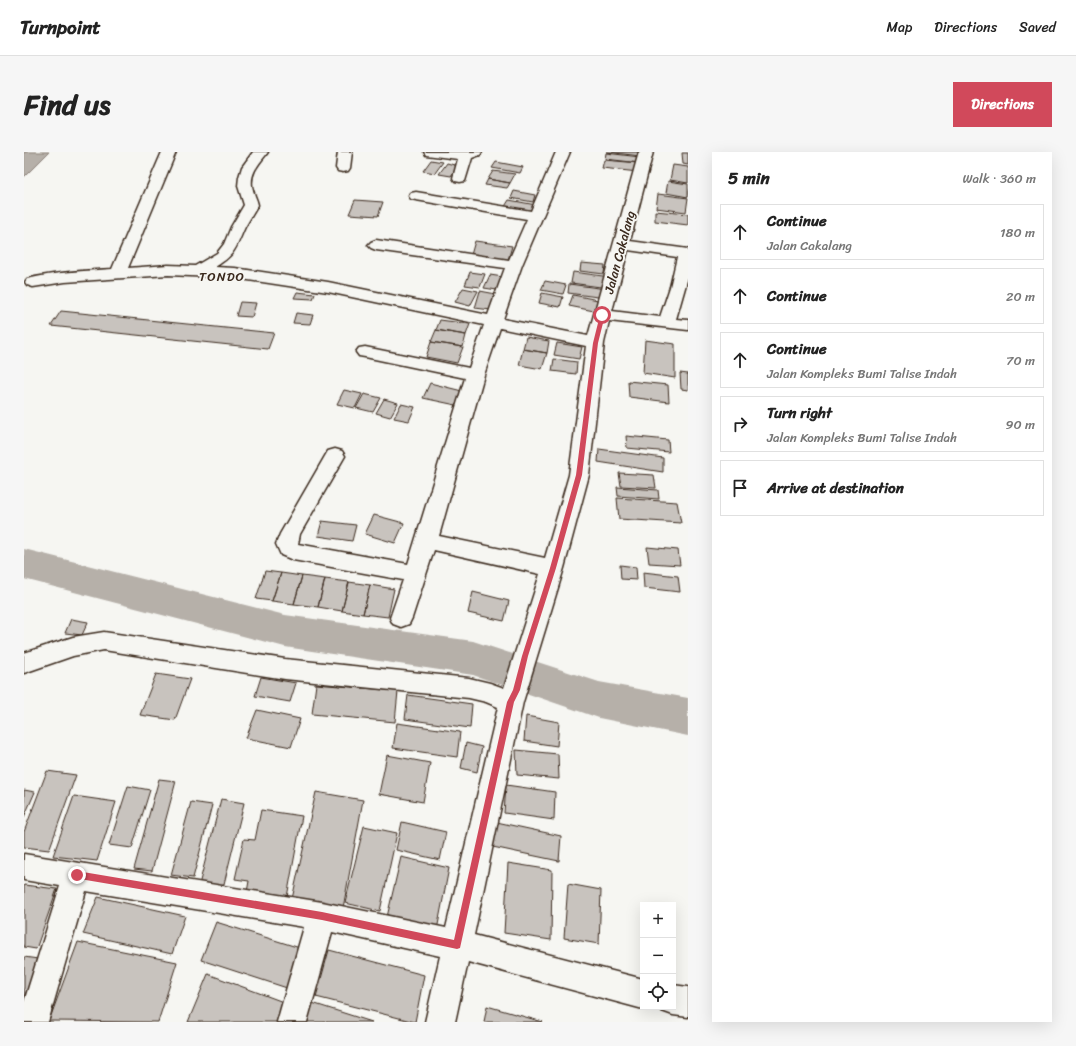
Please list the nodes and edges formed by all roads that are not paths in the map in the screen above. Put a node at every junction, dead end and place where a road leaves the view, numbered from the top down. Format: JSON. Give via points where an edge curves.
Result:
{"nodes":[{"id":1,"x":169,"y":152,"type":"edge"},
{"id":2,"x":261,"y":152,"type":"edge"},
{"id":3,"x":345,"y":152,"type":"edge"},
{"id":4,"x":431,"y":152,"type":"edge"},
{"id":5,"x":563,"y":152,"type":"edge"},
{"id":6,"x":646,"y":152,"type":"edge"},
{"id":7,"x":470,"y":154,"type":"edge"},
{"id":8,"x":343,"y":168,"type":"dead end"},
{"id":9,"x":460,"y":178,"type":"dead end"},
{"id":10,"x":416,"y":196,"type":"dead end"},
{"id":11,"x":536,"y":216,"type":"junction"},
{"id":12,"x":621,"y":244,"type":"junction"},
{"id":13,"x":231,"y":245,"type":"junction"},
{"id":14,"x":376,"y":246,"type":"dead end"},
{"id":15,"x":687,"y":254,"type":"edge"},
{"id":16,"x":514,"y":265,"type":"junction"},
{"id":17,"x":199,"y":271,"type":"junction"},
{"id":18,"x":118,"y":274,"type":"junction"},
{"id":19,"x":254,"y":276,"type":"junction"},
{"id":20,"x":33,"y":282,"type":"dead end"},
{"id":21,"x":602,"y":315,"type":"junction"},
{"id":22,"x":494,"y":321,"type":"junction"},
{"id":23,"x":666,"y":322,"type":"junction"},
{"id":24,"x":688,"y":325,"type":"edge"},
{"id":25,"x":595,"y":343,"type":"junction"},
{"id":26,"x":364,"y":352,"type":"dead end"},
{"id":27,"x":475,"y":375,"type":"junction"},
{"id":28,"x":335,"y":456,"type":"dead end"},
{"id":29,"x":427,"y":541,"type":"junction"},
{"id":30,"x":553,"y":568,"type":"junction"},
{"id":31,"x":416,"y":574,"type":"junction"},
{"id":32,"x":401,"y":618,"type":"dead end"},
{"id":33,"x":24,"y":663,"type":"edge"},
{"id":34,"x":514,"y":696,"type":"junction"},
{"id":35,"x":24,"y":866,"type":"edge"},
{"id":36,"x":77,"y":875,"type":"junction"},
{"id":37,"x":322,"y":916,"type":"junction"},
{"id":38,"x":457,"y":945,"type":"junction"},
{"id":39,"x":640,"y":993,"type":"edge"},
{"id":40,"x":676,"y":1000,"type":"edge"},
{"id":41,"x":688,"y":1002,"type":"edge"},
{"id":42,"x":33,"y":1022,"type":"edge"},
{"id":43,"x":292,"y":1022,"type":"edge"},
{"id":44,"x":440,"y":1022,"type":"edge"}],
"edges":[{"from":1,"to":18,"type":"street"},
{"from":2,"to":13,"type":"street","via":[[255,157],[247,172],[245,185],[251,205]]},
{"from":3,"to":8,"type":"street"},
{"from":4,"to":7,"type":"street"},
{"from":5,"to":11,"type":"street"},
{"from":6,"to":12,"type":"street","name":"Jalan Cakalang"},
{"from":7,"to":9,"type":"street"},
{"from":10,"to":11,"type":"street"},
{"from":11,"to":16,"type":"street"},
{"from":12,"to":15,"type":"street"},
{"from":12,"to":21,"type":"street","name":"Jalan Cakalang"},
{"from":13,"to":17,"type":"street","via":[[222,256]]},
{"from":13,"to":19,"type":"street"},
{"from":14,"to":16,"type":"street"},
{"from":15,"to":23,"type":"street"},
{"from":16,"to":22,"type":"street"},
{"from":17,"to":18,"type":"street","via":[[168,270]]},
{"from":17,"to":19,"type":"street"},
{"from":18,"to":20,"type":"street"},
{"from":19,"to":22,"type":"street","via":[[328,287]]},
{"from":21,"to":23,"type":"street"},
{"from":21,"to":25,"type":"street","name":"Jalan Cakalang"},
{"from":22,"to":25,"type":"street"},
{"from":22,"to":27,"type":"street"},
{"from":23,"to":24,"type":"street"},
{"from":25,"to":30,"type":"street","name":"Jalan Cakalang","via":[[579,475]]},
{"from":26,"to":27,"type":"street"},
{"from":27,"to":29,"type":"street"},
{"from":28,"to":31,"type":"street","via":[[290,534],[286,544],[289,549],[293,552]]},
{"from":29,"to":30,"type":"street"},
{"from":29,"to":31,"type":"street"},
{"from":30,"to":34,"type":"street","name":"Jalan Cakalang"},
{"from":31,"to":32,"type":"street"},
{"from":33,"to":34,"type":"street","via":[[67,648],[104,641],[285,669],[469,688],[490,694]]},
{"from":34,"to":38,"type":"street","name":"Jalan Cakalang"},
{"from":35,"to":36,"type":"street"},
{"from":36,"to":37,"type":"street"},
{"from":36,"to":42,"type":"street"},
{"from":37,"to":38,"type":"street"},
{"from":37,"to":43,"type":"street"},
{"from":38,"to":39,"type":"street"},
{"from":38,"to":44,"type":"street","name":"Jalan Cakalang"},
{"from":40,"to":41,"type":"street"}]}
